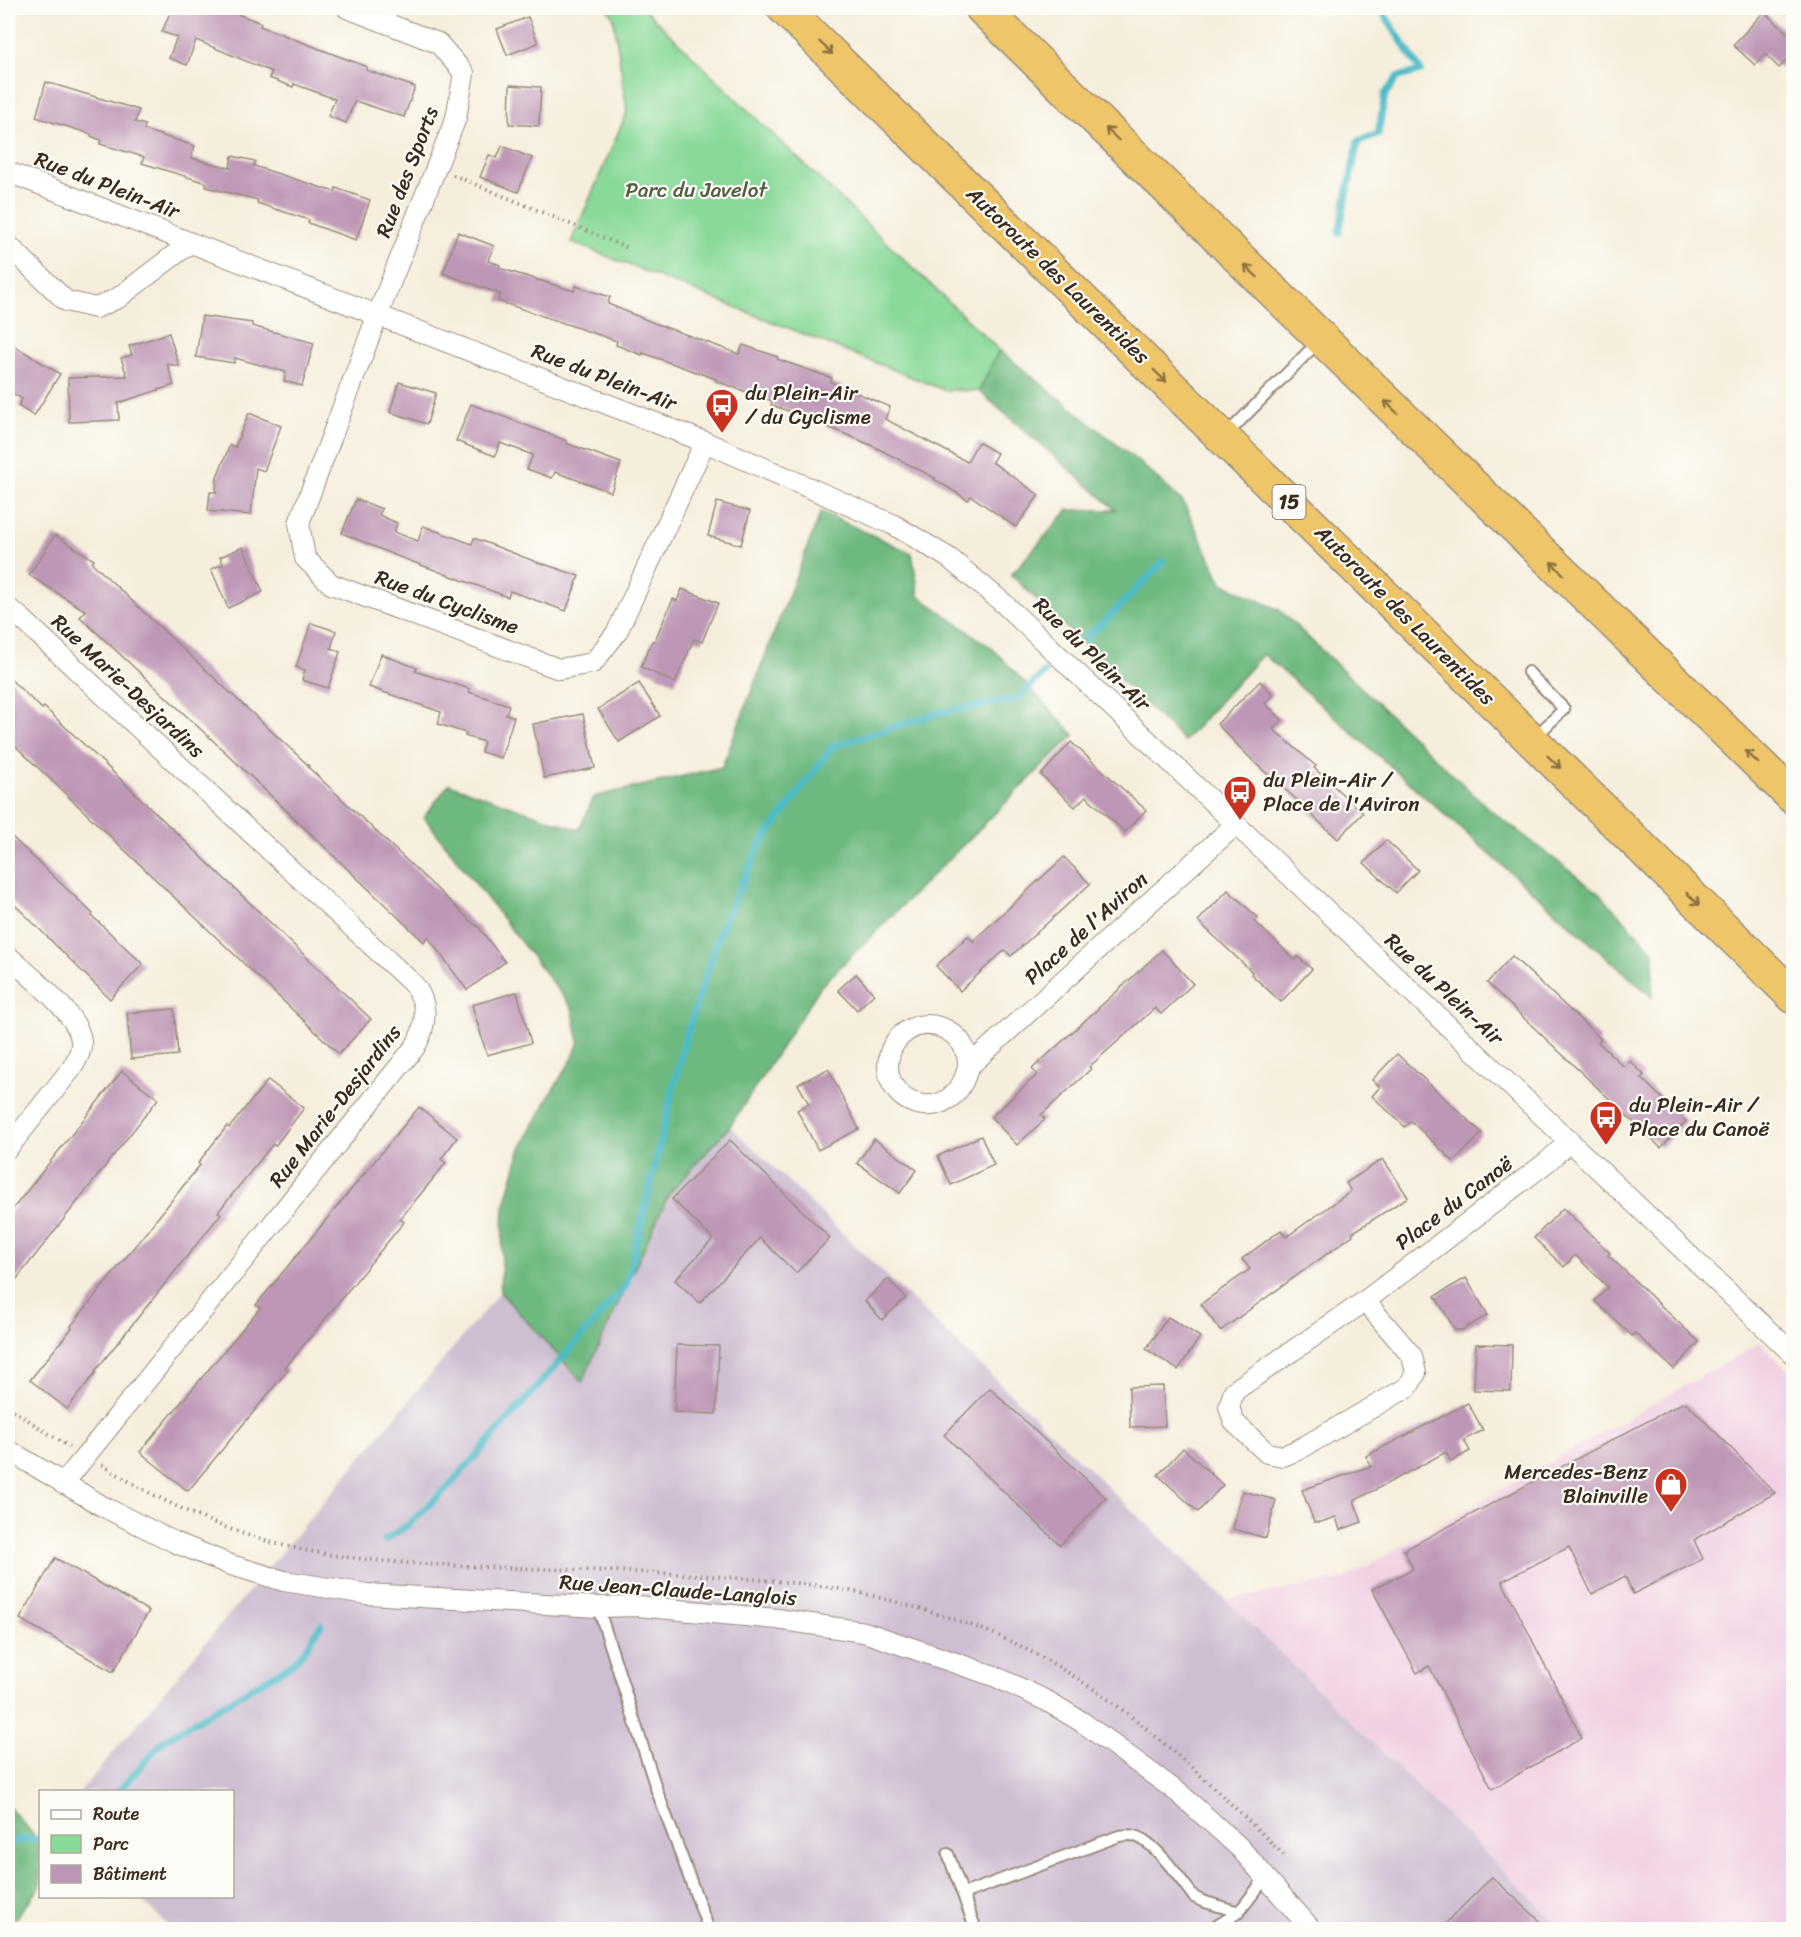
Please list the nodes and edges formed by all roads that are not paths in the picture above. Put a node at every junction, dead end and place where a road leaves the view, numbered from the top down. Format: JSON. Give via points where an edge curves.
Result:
{"nodes":[{"id":1,"x":347,"y":8,"type":"edge"},
{"id":2,"x":784,"y":8,"type":"edge"},
{"id":3,"x":982,"y":8,"type":"edge"},
{"id":4,"x":8,"y":172,"type":"edge"},
{"id":5,"x":190,"y":243,"type":"junction"},
{"id":6,"x":8,"y":245,"type":"edge"},
{"id":7,"x":378,"y":314,"type":"junction"},
{"id":8,"x":1321,"y":339,"type":"junction"},
{"id":9,"x":1224,"y":438,"type":"junction"},
{"id":10,"x":705,"y":442,"type":"junction"},
{"id":11,"x":8,"y":608,"type":"edge"},
{"id":12,"x":1528,"y":672,"type":"dead end"},
{"id":13,"x":1532,"y":740,"type":"junction"},
{"id":14,"x":1794,"y":798,"type":"edge"},
{"id":15,"x":1235,"y":825,"type":"junction"},
{"id":16,"x":8,"y":956,"type":"edge"},
{"id":17,"x":1794,"y":997,"type":"edge"},
{"id":18,"x":968,"y":1067,"type":"junction"},
{"id":19,"x":1570,"y":1142,"type":"junction"},
{"id":20,"x":8,"y":1148,"type":"edge"},
{"id":21,"x":1365,"y":1301,"type":"junction"},
{"id":22,"x":1794,"y":1356,"type":"edge"},
{"id":23,"x":8,"y":1450,"type":"edge"},
{"id":24,"x":63,"y":1484,"type":"junction"},
{"id":25,"x":598,"y":1607,"type":"junction"},
{"id":26,"x":948,"y":1854,"type":"dead end"},
{"id":27,"x":1266,"y":1877,"type":"junction"},
{"id":28,"x":963,"y":1894,"type":"junction"},
{"id":29,"x":1239,"y":1912,"type":"junction"},
{"id":30,"x":709,"y":1929,"type":"edge"},
{"id":31,"x":976,"y":1929,"type":"edge"},
{"id":32,"x":1210,"y":1929,"type":"edge"},
{"id":33,"x":1312,"y":1929,"type":"edge"}],
"edges":[{"from":1,"to":7,"type":"street","name":"Rue des Sports","via":[[438,43],[464,73],[456,118]]},
{"from":2,"to":9,"type":"highway","name":"Autoroute des Laurentides","number":"15","one_way":true},
{"from":8,"to":3,"type":"highway","one_way":true},
{"from":4,"to":5,"type":"street","name":"Rue du Plein-Air"},
{"from":5,"to":6,"type":"street","name":"Rue du Plein-Air","via":[[118,298],[96,308],[66,301]]},
{"from":5,"to":7,"type":"street","name":"Rue du Plein-Air"},
{"from":7,"to":10,"type":"street","name":"Rue du Plein-Air"},
{"from":7,"to":10,"type":"street","name":"Rue du Cyclisme","via":[[299,523],[305,558],[331,584],[559,669],[593,663],[617,632]]},
{"from":8,"to":9,"type":"lane"},
{"from":14,"to":8,"type":"highway","one_way":true},
{"from":9,"to":13,"type":"highway","name":"Autoroute des Laurentides","number":"15"},
{"from":10,"to":15,"type":"street","name":"Rue du Plein-Air","via":[[894,525],[949,558],[1002,602]]},
{"from":11,"to":24,"type":"street","name":"Rue Marie-Desjardins","via":[[413,984],[425,1008],[425,1022],[415,1047]]},
{"from":12,"to":13,"type":"lane","via":[[1564,709]]},
{"from":13,"to":17,"type":"highway","name":"Autoroute des Laurentides","number":"15","one_way":true},
{"from":15,"to":18,"type":"street","name":"Place de l'Aviron"},
{"from":15,"to":19,"type":"street","name":"Rue du Plein-Air"},
{"from":16,"to":20,"type":"street","via":[[62,1006],[81,1041],[80,1054],[72,1068]]},
{"from":18,"to":18,"type":"street","name":"Place de l'Aviron","via":[[959,1040],[949,1030],[929,1025],[908,1030],[897,1039],[888,1064],[896,1090],[920,1105],[947,1101],[965,1080]]},
{"from":19,"to":21,"type":"street","name":"Place du Canoë"},
{"from":19,"to":22,"type":"street","name":"Rue du Plein-Air"},
{"from":21,"to":21,"type":"street","name":"Place du Canoë","via":[[1234,1391],[1228,1407],[1234,1422],[1267,1453],[1282,1456],[1298,1450],[1408,1387],[1416,1373],[1412,1356]]},
{"from":23,"to":24,"type":"street","name":"Rue Jean-Claude-Langlois"},
{"from":24,"to":25,"type":"street","name":"Rue Jean-Claude-Langlois","via":[[174,1542],[284,1581],[367,1593]]},
{"from":25,"to":27,"type":"street","name":"Rue Jean-Claude-Langlois","via":[[638,1606],[777,1619],[864,1632],[994,1676],[1082,1722],[1180,1794]]},
{"from":25,"to":30,"type":"lane","via":[[657,1791]]},
{"from":26,"to":28,"type":"lane"},
{"from":27,"to":29,"type":"lane"},
{"from":27,"to":33,"type":"street","name":"Rue Jean-Claude-Langlois"},
{"from":28,"to":29,"type":"lane","via":[[1129,1835],[1138,1837],[1160,1855],[1194,1897]]},
{"from":28,"to":31,"type":"lane"},
{"from":29,"to":32,"type":"lane"}]}
